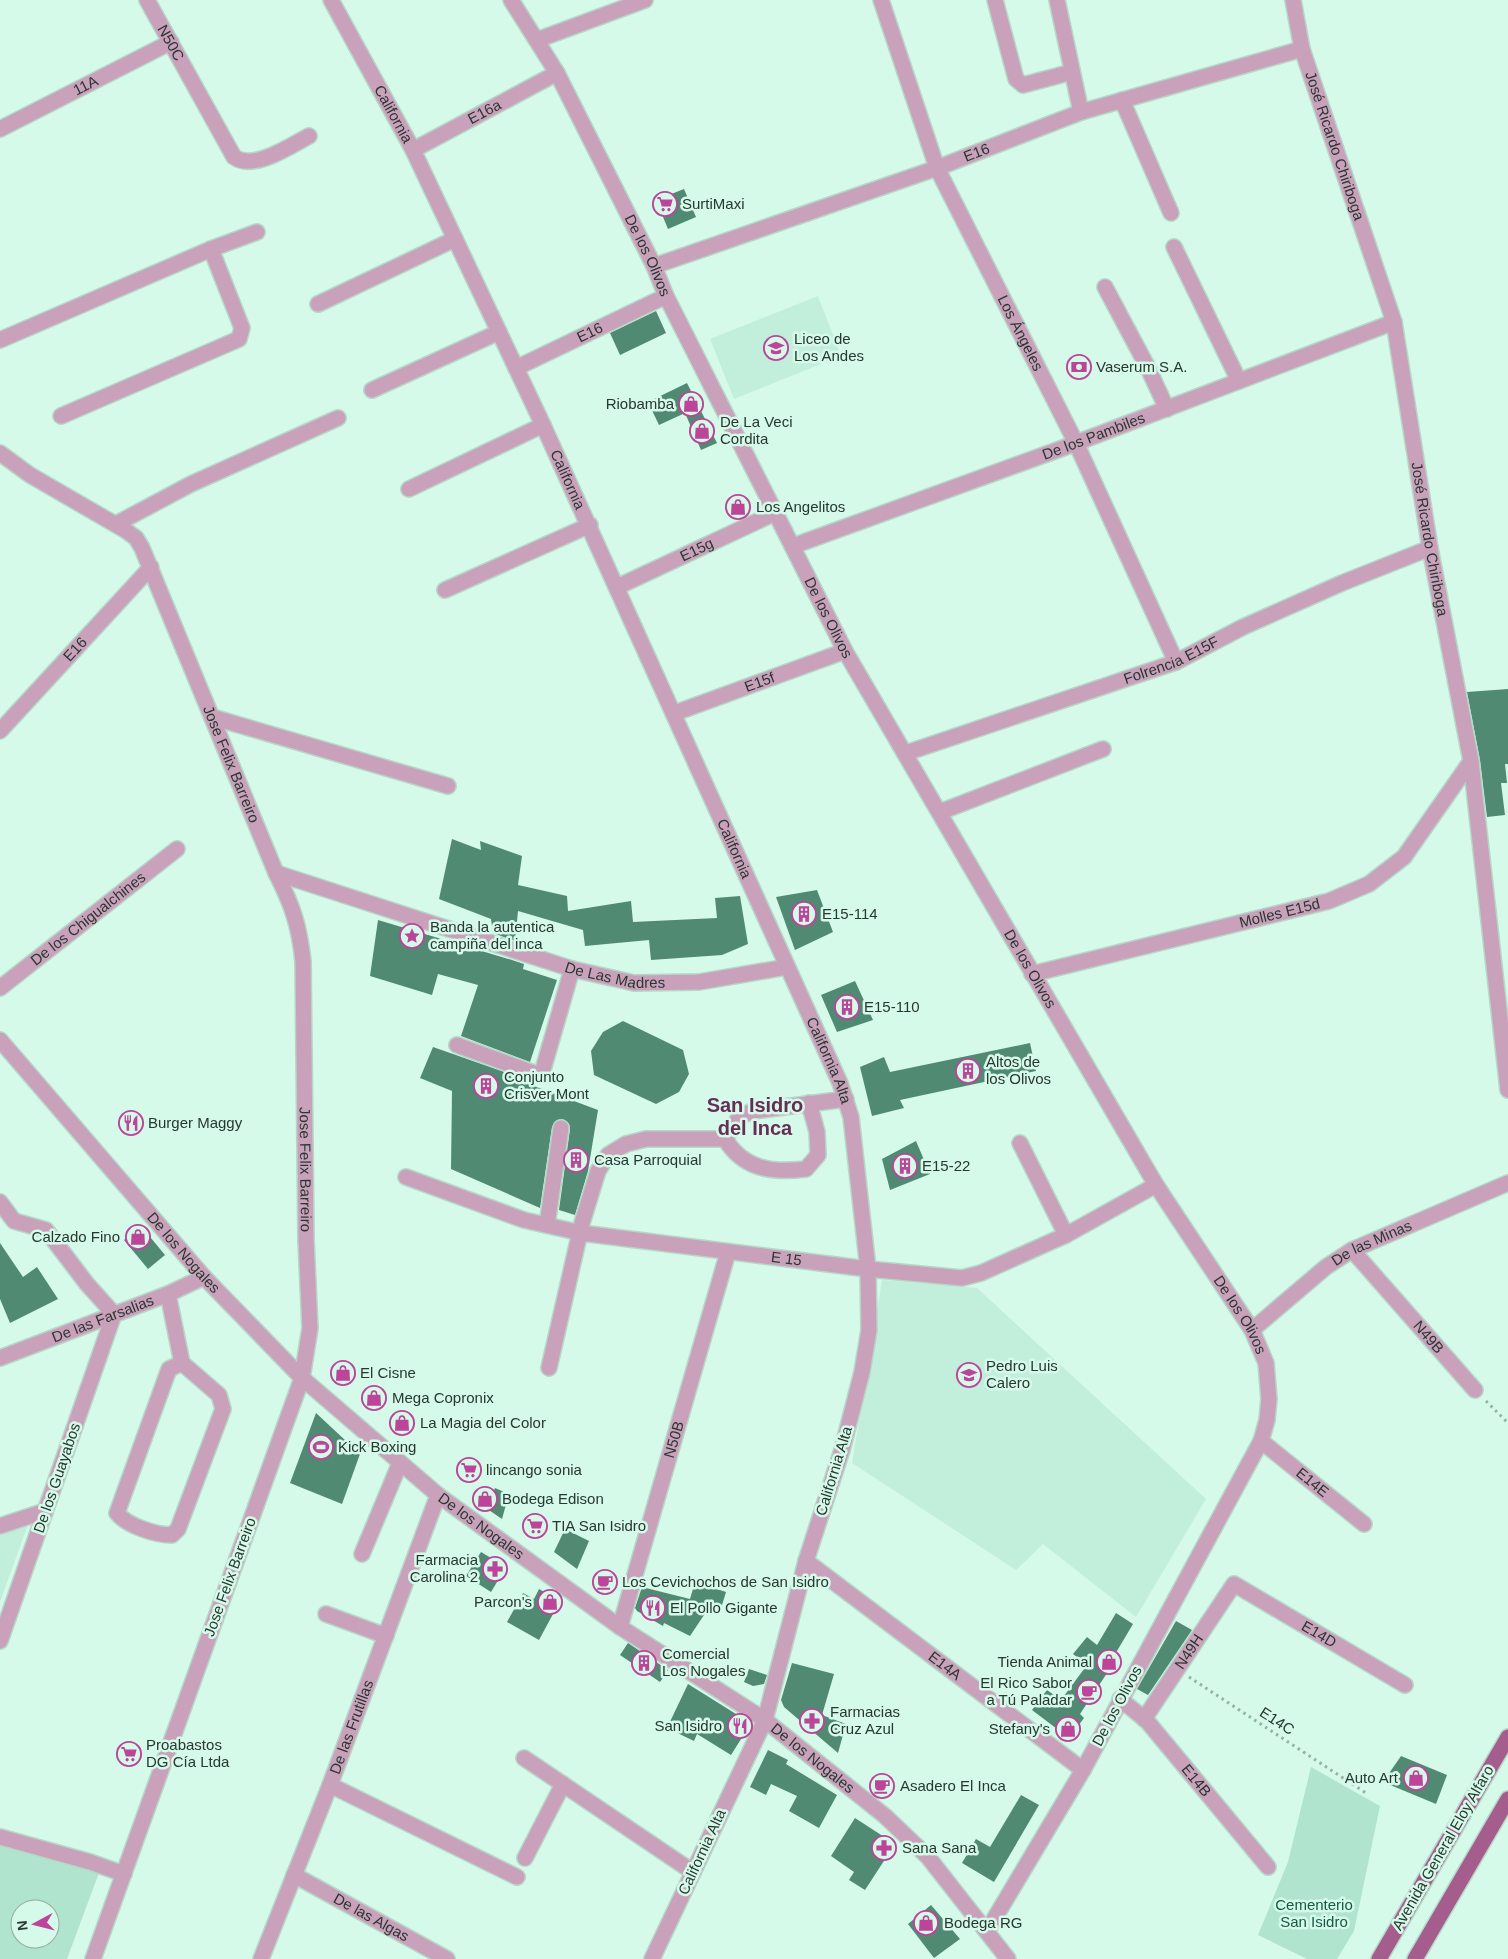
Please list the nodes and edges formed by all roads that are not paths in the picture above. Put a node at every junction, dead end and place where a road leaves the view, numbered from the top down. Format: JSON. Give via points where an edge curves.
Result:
{"nodes":[{"id":1,"x":147,"y":0,"type":"edge"},
{"id":2,"x":331,"y":0,"type":"edge"},
{"id":3,"x":511,"y":0,"type":"edge"},
{"id":4,"x":645,"y":0,"type":"edge"},
{"id":5,"x":882,"y":0,"type":"edge"},
{"id":6,"x":995,"y":0,"type":"edge"},
{"id":7,"x":1057,"y":0,"type":"edge"},
{"id":8,"x":1293,"y":0,"type":"edge"},
{"id":9,"x":537,"y":40,"type":"junction"},
{"id":10,"x":171,"y":42,"type":"junction"},
{"id":11,"x":1302,"y":49,"type":"junction"},
{"id":12,"x":1072,"y":72,"type":"junction"},
{"id":13,"x":557,"y":73,"type":"junction"},
{"id":14,"x":1122,"y":100,"type":"junction"},
{"id":15,"x":1081,"y":112,"type":"junction"},
{"id":16,"x":0,"y":129,"type":"edge"},
{"id":17,"x":309,"y":136,"type":"dead end"},
{"id":18,"x":413,"y":150,"type":"junction"},
{"id":19,"x":937,"y":168,"type":"junction"},
{"id":20,"x":1171,"y":213,"type":"dead end"},
{"id":21,"x":257,"y":232,"type":"dead end"},
{"id":22,"x":455,"y":239,"type":"junction"},
{"id":23,"x":1174,"y":247,"type":"dead end"},
{"id":24,"x":211,"y":249,"type":"junction"},
{"id":25,"x":654,"y":266,"type":"junction"},
{"id":26,"x":1105,"y":287,"type":"dead end"},
{"id":27,"x":666,"y":296,"type":"junction"},
{"id":28,"x":318,"y":304,"type":"dead end"},
{"id":29,"x":1394,"y":322,"type":"junction"},
{"id":30,"x":499,"y":332,"type":"junction"},
{"id":31,"x":0,"y":340,"type":"edge"},
{"id":32,"x":516,"y":368,"type":"junction"},
{"id":33,"x":1239,"y":381,"type":"junction"},
{"id":34,"x":372,"y":390,"type":"dead end"},
{"id":35,"x":1167,"y":409,"type":"junction"},
{"id":36,"x":61,"y":416,"type":"dead end"},
{"id":37,"x":338,"y":418,"type":"dead end"},
{"id":38,"x":543,"y":425,"type":"junction"},
{"id":39,"x":1076,"y":443,"type":"junction"},
{"id":40,"x":0,"y":453,"type":"edge"},
{"id":41,"x":409,"y":489,"type":"dead end"},
{"id":42,"x":774,"y":512,"type":"junction"},
{"id":43,"x":116,"y":524,"type":"junction"},
{"id":44,"x":590,"y":524,"type":"junction"},
{"id":45,"x":793,"y":546,"type":"junction"},
{"id":46,"x":1430,"y":548,"type":"junction"},
{"id":47,"x":150,"y":567,"type":"junction"},
{"id":48,"x":617,"y":587,"type":"junction"},
{"id":49,"x":445,"y":590,"type":"dead end"},
{"id":50,"x":845,"y":651,"type":"junction"},
{"id":51,"x":1176,"y":662,"type":"junction"},
{"id":52,"x":675,"y":713,"type":"junction"},
{"id":53,"x":212,"y":717,"type":"junction"},
{"id":54,"x":0,"y":731,"type":"edge"},
{"id":55,"x":1103,"y":749,"type":"dead end"},
{"id":56,"x":906,"y":753,"type":"junction"},
{"id":57,"x":1471,"y":761,"type":"junction"},
{"id":58,"x":448,"y":786,"type":"dead end"},
{"id":59,"x":940,"y":812,"type":"junction"},
{"id":60,"x":177,"y":849,"type":"dead end"},
{"id":61,"x":276,"y":873,"type":"junction"},
{"id":62,"x":787,"y":967,"type":"junction"},
{"id":63,"x":572,"y":969,"type":"junction"},
{"id":64,"x":1032,"y":974,"type":"junction"},
{"id":65,"x":0,"y":988,"type":"edge"},
{"id":66,"x":0,"y":1040,"type":"edge"},
{"id":67,"x":458,"y":1045,"type":"dead end"},
{"id":68,"x":1508,"y":1090,"type":"edge"},
{"id":69,"x":846,"y":1099,"type":"junction"},
{"id":70,"x":809,"y":1102,"type":"junction"},
{"id":71,"x":561,"y":1128,"type":"dead end"},
{"id":72,"x":725,"y":1139,"type":"junction"},
{"id":73,"x":1020,"y":1143,"type":"dead end"},
{"id":74,"x":406,"y":1177,"type":"dead end"},
{"id":75,"x":1508,"y":1183,"type":"edge"},
{"id":76,"x":1156,"y":1185,"type":"junction"},
{"id":77,"x":0,"y":1202,"type":"edge"},
{"id":78,"x":547,"y":1225,"type":"junction"},
{"id":79,"x":581,"y":1233,"type":"junction"},
{"id":80,"x":1066,"y":1236,"type":"junction"},
{"id":81,"x":1352,"y":1250,"type":"junction"},
{"id":82,"x":728,"y":1252,"type":"junction"},
{"id":83,"x":868,"y":1269,"type":"junction"},
{"id":84,"x":204,"y":1277,"type":"junction"},
{"id":85,"x":168,"y":1294,"type":"junction"},
{"id":86,"x":114,"y":1314,"type":"junction"},
{"id":87,"x":1252,"y":1330,"type":"junction"},
{"id":88,"x":0,"y":1358,"type":"edge"},
{"id":89,"x":182,"y":1363,"type":"junction"},
{"id":90,"x":549,"y":1368,"type":"dead end"},
{"id":91,"x":302,"y":1378,"type":"junction"},
{"id":92,"x":1475,"y":1390,"type":"road end"},
{"id":93,"x":1261,"y":1441,"type":"junction"},
{"id":94,"x":400,"y":1463,"type":"junction"},
{"id":95,"x":438,"y":1495,"type":"junction"},
{"id":96,"x":45,"y":1511,"type":"junction"},
{"id":97,"x":1364,"y":1524,"type":"dead end"},
{"id":98,"x":0,"y":1526,"type":"edge"},
{"id":99,"x":362,"y":1554,"type":"dead end"},
{"id":100,"x":806,"y":1561,"type":"junction"},
{"id":101,"x":1234,"y":1584,"type":"joint"},
{"id":102,"x":326,"y":1614,"type":"dead end"},
{"id":103,"x":620,"y":1627,"type":"junction"},
{"id":104,"x":386,"y":1636,"type":"junction"},
{"id":105,"x":0,"y":1641,"type":"edge"},
{"id":106,"x":1405,"y":1685,"type":"dead end"},
{"id":107,"x":1120,"y":1699,"type":"junction"},
{"id":108,"x":1144,"y":1719,"type":"junction"},
{"id":109,"x":765,"y":1720,"type":"junction"},
{"id":110,"x":1508,"y":1737,"type":"edge"},
{"id":111,"x":524,"y":1758,"type":"dead end"},
{"id":112,"x":1083,"y":1770,"type":"junction"},
{"id":113,"x":563,"y":1784,"type":"junction"},
{"id":114,"x":330,"y":1785,"type":"junction"},
{"id":115,"x":1508,"y":1799,"type":"edge"},
{"id":116,"x":0,"y":1838,"type":"edge"},
{"id":117,"x":525,"y":1858,"type":"dead end"},
{"id":118,"x":1268,"y":1867,"type":"dead end"},
{"id":119,"x":693,"y":1872,"type":"junction"},
{"id":120,"x":124,"y":1874,"type":"junction"},
{"id":121,"x":294,"y":1875,"type":"junction"},
{"id":122,"x":517,"y":1877,"type":"dead end"},
{"id":123,"x":987,"y":1931,"type":"junction"},
{"id":124,"x":93,"y":1959,"type":"edge"},
{"id":125,"x":261,"y":1959,"type":"edge"},
{"id":126,"x":447,"y":1959,"type":"edge"},
{"id":127,"x":652,"y":1959,"type":"edge"},
{"id":128,"x":1008,"y":1959,"type":"edge"},
{"id":129,"x":1379,"y":1959,"type":"edge"},
{"id":130,"x":1415,"y":1959,"type":"edge"}],
"edges":[{"from":1,"to":10,"type":"street","name":"N50C"},
{"from":2,"to":18,"type":"street","name":"California"},
{"from":3,"to":9,"type":"street","name":"De los Olivos"},
{"from":4,"to":9,"type":"street"},
{"from":5,"to":19,"type":"street","name":"Los Ángeles"},
{"from":6,"to":12,"type":"street","via":[[1016,79],[1023,85]]},
{"from":7,"to":12,"type":"street"},
{"from":8,"to":11,"type":"street","name":"José Ricardo Chiriboga"},
{"from":9,"to":13,"type":"street","name":"De los Olivos"},
{"from":10,"to":16,"type":"street","name":"11A"},
{"from":10,"to":17,"type":"street","name":"N50C","via":[[238,160],[254,161]]},
{"from":11,"to":14,"type":"street","name":"E16"},
{"from":11,"to":29,"type":"street","name":"José Ricardo Chiriboga"},
{"from":12,"to":15,"type":"street"},
{"from":13,"to":18,"type":"street","name":"E16a"},
{"from":13,"to":25,"type":"street","name":"De los Olivos"},
{"from":14,"to":15,"type":"street","name":"E16"},
{"from":14,"to":20,"type":"street"},
{"from":15,"to":19,"type":"street","name":"E16"},
{"from":18,"to":22,"type":"street","name":"California"},
{"from":19,"to":25,"type":"street","name":"E16"},
{"from":19,"to":39,"type":"street","name":"Los Ángeles"},
{"from":21,"to":24,"type":"street"},
{"from":22,"to":28,"type":"street"},
{"from":22,"to":30,"type":"street","name":"California"},
{"from":23,"to":33,"type":"street"},
{"from":24,"to":31,"type":"street"},
{"from":24,"to":36,"type":"street","via":[[242,328],[240,339]]},
{"from":25,"to":27,"type":"street","name":"De los Olivos"},
{"from":26,"to":35,"type":"street"},
{"from":27,"to":32,"type":"street","name":"E16"},
{"from":27,"to":42,"type":"street","name":"De los Olivos"},
{"from":29,"to":33,"type":"street","name":"De los Pambiles"},
{"from":29,"to":46,"type":"street","name":"José Ricardo Chiriboga"},
{"from":30,"to":32,"type":"street","name":"California"},
{"from":30,"to":34,"type":"street"},
{"from":32,"to":38,"type":"street","name":"California"},
{"from":33,"to":35,"type":"street","name":"De los Pambiles"},
{"from":35,"to":39,"type":"street","name":"De los Pambiles"},
{"from":37,"to":43,"type":"street","via":[[191,484]]},
{"from":38,"to":41,"type":"street"},
{"from":38,"to":44,"type":"street","name":"California"},
{"from":39,"to":45,"type":"street","name":"De los Pambiles"},
{"from":39,"to":51,"type":"street","name":"Los Ángeles"},
{"from":40,"to":43,"type":"street","name":"Jose Felix Barreiro","via":[[30,475]]},
{"from":42,"to":45,"type":"street","name":"De los Olivos"},
{"from":42,"to":48,"type":"street","name":"E15g"},
{"from":43,"to":47,"type":"street","name":"Jose Felix Barreiro","via":[[136,538]]},
{"from":44,"to":48,"type":"street","name":"California"},
{"from":44,"to":49,"type":"street"},
{"from":45,"to":50,"type":"street","name":"De los Olivos"},
{"from":46,"to":51,"type":"street","name":"Folrencia E15F","via":[[1243,627]]},
{"from":46,"to":57,"type":"street","name":"José Ricardo Chiriboga"},
{"from":47,"to":53,"type":"street","name":"Jose Felix Barreiro"},
{"from":47,"to":54,"type":"street","name":"E16"},
{"from":48,"to":52,"type":"street","name":"California"},
{"from":50,"to":52,"type":"street","name":"E15f"},
{"from":50,"to":56,"type":"street","name":"De los Olivos"},
{"from":51,"to":56,"type":"street","name":"Folrencia E15F"},
{"from":52,"to":62,"type":"street","name":"California"},
{"from":53,"to":58,"type":"street"},
{"from":53,"to":61,"type":"street","name":"Jose Felix Barreiro"},
{"from":55,"to":59,"type":"street"},
{"from":56,"to":59,"type":"street","name":"De los Olivos"},
{"from":57,"to":64,"type":"street","name":"Molles E15d","via":[[1404,857],[1369,884],[1329,901]]},
{"from":57,"to":68,"type":"street","name":"José Ricardo Chiriboga"},
{"from":59,"to":64,"type":"street","name":"De los Olivos"},
{"from":60,"to":65,"type":"street","name":"De los Chigualchines"},
{"from":61,"to":63,"type":"street","name":"De Las Madres"},
{"from":61,"to":91,"type":"street","name":"Jose Felix Barreiro","via":[[297,920],[303,961],[310,1328]]},
{"from":62,"to":63,"type":"street","name":"De Las Madres","via":[[700,982],[634,983]]},
{"from":62,"to":69,"type":"street","name":"California Alta"},
{"from":63,"to":67,"type":"street","via":[[542,1073],[539,1075]]},
{"from":64,"to":76,"type":"street","name":"De los Olivos"},
{"from":66,"to":84,"type":"street","name":"De los Nogales"},
{"from":69,"to":70,"type":"street"},
{"from":69,"to":83,"type":"street","name":"California Alta"},
{"from":70,"to":72,"type":"street","via":[[774,1106],[740,1116]]},
{"from":70,"to":72,"type":"street","via":[[817,1132],[818,1155],[806,1169],[784,1172],[765,1169],[734,1154]]},
{"from":71,"to":78,"type":"street"},
{"from":72,"to":79,"type":"street","via":[[646,1139],[626,1144],[608,1155],[598,1171]]},
{"from":73,"to":80,"type":"street"},
{"from":74,"to":78,"type":"street","name":"E 15","via":[[524,1220]]},
{"from":75,"to":81,"type":"street","name":"De las Minas"},
{"from":76,"to":80,"type":"street","name":"E 15"},
{"from":76,"to":87,"type":"street","name":"De los Olivos"},
{"from":77,"to":86,"type":"street","via":[[14,1221],[46,1230]]},
{"from":78,"to":79,"type":"street","name":"E 15"},
{"from":79,"to":82,"type":"street","name":"E 15"},
{"from":79,"to":90,"type":"street"},
{"from":80,"to":83,"type":"street","name":"E 15","via":[[962,1278]]},
{"from":81,"to":87,"type":"street","name":"De las Minas","via":[[1326,1267]]},
{"from":81,"to":92,"type":"street","name":"N49B"},
{"from":82,"to":83,"type":"street","name":"E 15"},
{"from":82,"to":103,"type":"street","name":"N50B"},
{"from":83,"to":100,"type":"street","name":"California Alta","via":[[868,1330],[859,1385]]},
{"from":84,"to":85,"type":"street","name":"De las Farsalias"},
{"from":84,"to":91,"type":"street","name":"De los Nogales"},
{"from":85,"to":86,"type":"street","name":"De las Farsalias"},
{"from":85,"to":89,"type":"street"},
{"from":86,"to":88,"type":"street","name":"De las Farsalias"},
{"from":86,"to":96,"type":"street","name":"De los Guayabos"},
{"from":87,"to":93,"type":"street","name":"De los Olivos","via":[[1266,1363],[1270,1399]]},
{"from":89,"to":89,"type":"street","via":[[169,1369],[117,1513],[122,1520],[163,1535],[172,1535],[178,1529],[223,1409],[218,1395]]},
{"from":91,"to":94,"type":"street","name":"De los Nogales"},
{"from":91,"to":120,"type":"street","name":"Jose Felix Barreiro"},
{"from":93,"to":97,"type":"street","name":"E14E"},
{"from":93,"to":107,"type":"street","name":"De los Olivos"},
{"from":94,"to":95,"type":"street","name":"De los Nogales"},
{"from":94,"to":99,"type":"street"},
{"from":95,"to":103,"type":"street","name":"De los Nogales"},
{"from":95,"to":104,"type":"street","name":"De las Frutillas"},
{"from":96,"to":98,"type":"street"},
{"from":96,"to":105,"type":"street","name":"De los Guayabos"},
{"from":100,"to":109,"type":"street","name":"California Alta"},
{"from":100,"to":112,"type":"street","name":"E14A"},
{"from":101,"to":106,"type":"street","name":"E14D"},
{"from":101,"to":108,"type":"street","name":"N49H"},
{"from":102,"to":104,"type":"street"},
{"from":103,"to":109,"type":"street","name":"De los Nogales"},
{"from":104,"to":114,"type":"street","name":"De las Frutillas"},
{"from":107,"to":108,"type":"street","name":"E14B"},
{"from":107,"to":112,"type":"street","name":"De los Olivos"},
{"from":108,"to":118,"type":"street","name":"E14B"},
{"from":109,"to":119,"type":"street","name":"California Alta"},
{"from":109,"to":123,"type":"street","name":"De los Nogales","via":[[885,1816],[928,1857]]},
{"from":110,"to":129,"type":"main road","name":"Avenida General Eloy Alfaro"},
{"from":111,"to":113,"type":"street"},
{"from":112,"to":123,"type":"street","name":"De los Olivos"},
{"from":113,"to":117,"type":"street"},
{"from":113,"to":119,"type":"street"},
{"from":114,"to":121,"type":"street","name":"De las Frutillas"},
{"from":114,"to":122,"type":"street"},
{"from":115,"to":130,"type":"main road"},
{"from":116,"to":120,"type":"street"},
{"from":119,"to":127,"type":"street","name":"California Alta"},
{"from":120,"to":124,"type":"street","name":"Jose Felix Barreiro"},
{"from":121,"to":125,"type":"street","name":"De las Frutillas"},
{"from":121,"to":126,"type":"street","name":"De las Algas"},
{"from":123,"to":128,"type":"street","name":"De los Nogales"}]}
